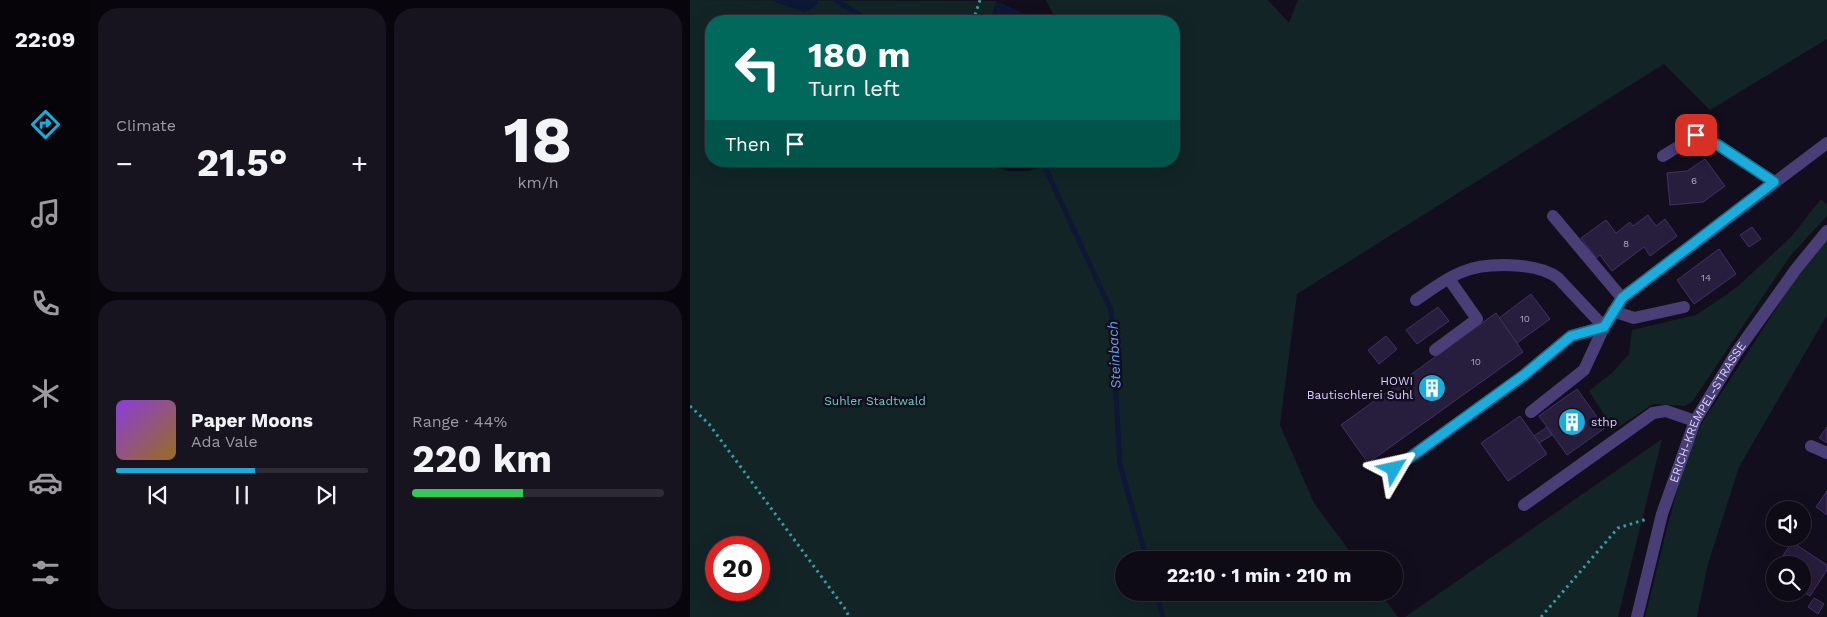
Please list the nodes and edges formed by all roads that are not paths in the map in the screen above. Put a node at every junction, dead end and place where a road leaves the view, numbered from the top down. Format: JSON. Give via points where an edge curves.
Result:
{"nodes":[{"id":1,"x":1827,"y":143,"type":"edge"},
{"id":2,"x":1663,"y":156,"type":"dead end"},
{"id":3,"x":1774,"y":182,"type":"junction"},
{"id":4,"x":1553,"y":216,"type":"dead end"},
{"id":5,"x":1827,"y":231,"type":"edge"},
{"id":6,"x":1449,"y":279,"type":"junction"},
{"id":7,"x":1622,"y":298,"type":"junction"},
{"id":8,"x":1416,"y":300,"type":"dead end"},
{"id":9,"x":1684,"y":307,"type":"dead end"},
{"id":10,"x":1613,"y":311,"type":"junction"},
{"id":11,"x":1604,"y":327,"type":"junction"},
{"id":12,"x":1435,"y":350,"type":"dead end"},
{"id":13,"x":1531,"y":412,"type":"dead end"},
{"id":14,"x":1694,"y":421,"type":"junction"},
{"id":15,"x":1811,"y":446,"type":"dead end"},
{"id":16,"x":1827,"y":453,"type":"edge"},
{"id":17,"x":1394,"y":469,"type":"dead end"},
{"id":18,"x":1524,"y":505,"type":"dead end"},
{"id":19,"x":1637,"y":617,"type":"edge"}],
"edges":[{"from":1,"to":3,"type":"street"},
{"from":2,"to":3,"type":"street","via":[[1696,135],[1718,145]]},
{"from":3,"to":7,"type":"street"},
{"from":4,"to":7,"type":"street"},
{"from":5,"to":14,"type":"street","name":"ERICH-KREMPEL-STRASSE","via":[[1796,268],[1736,353]]},
{"from":6,"to":8,"type":"street"},
{"from":6,"to":11,"type":"street","via":[[1476,267],[1540,268],[1558,278]]},
{"from":6,"to":12,"type":"street","via":[[1477,319]]},
{"from":7,"to":10,"type":"street"},
{"from":9,"to":10,"type":"street","via":[[1634,318]]},
{"from":10,"to":11,"type":"street"},
{"from":11,"to":13,"type":"street","via":[[1584,370]]},
{"from":11,"to":17,"type":"street","via":[[1571,336],[1524,375]]},
{"from":14,"to":18,"type":"street","via":[[1666,411],[1653,413]]},
{"from":14,"to":19,"type":"street","name":"ERICH-KREMPEL-STRASSE","via":[[1662,514]]},
{"from":15,"to":16,"type":"street"}]}
